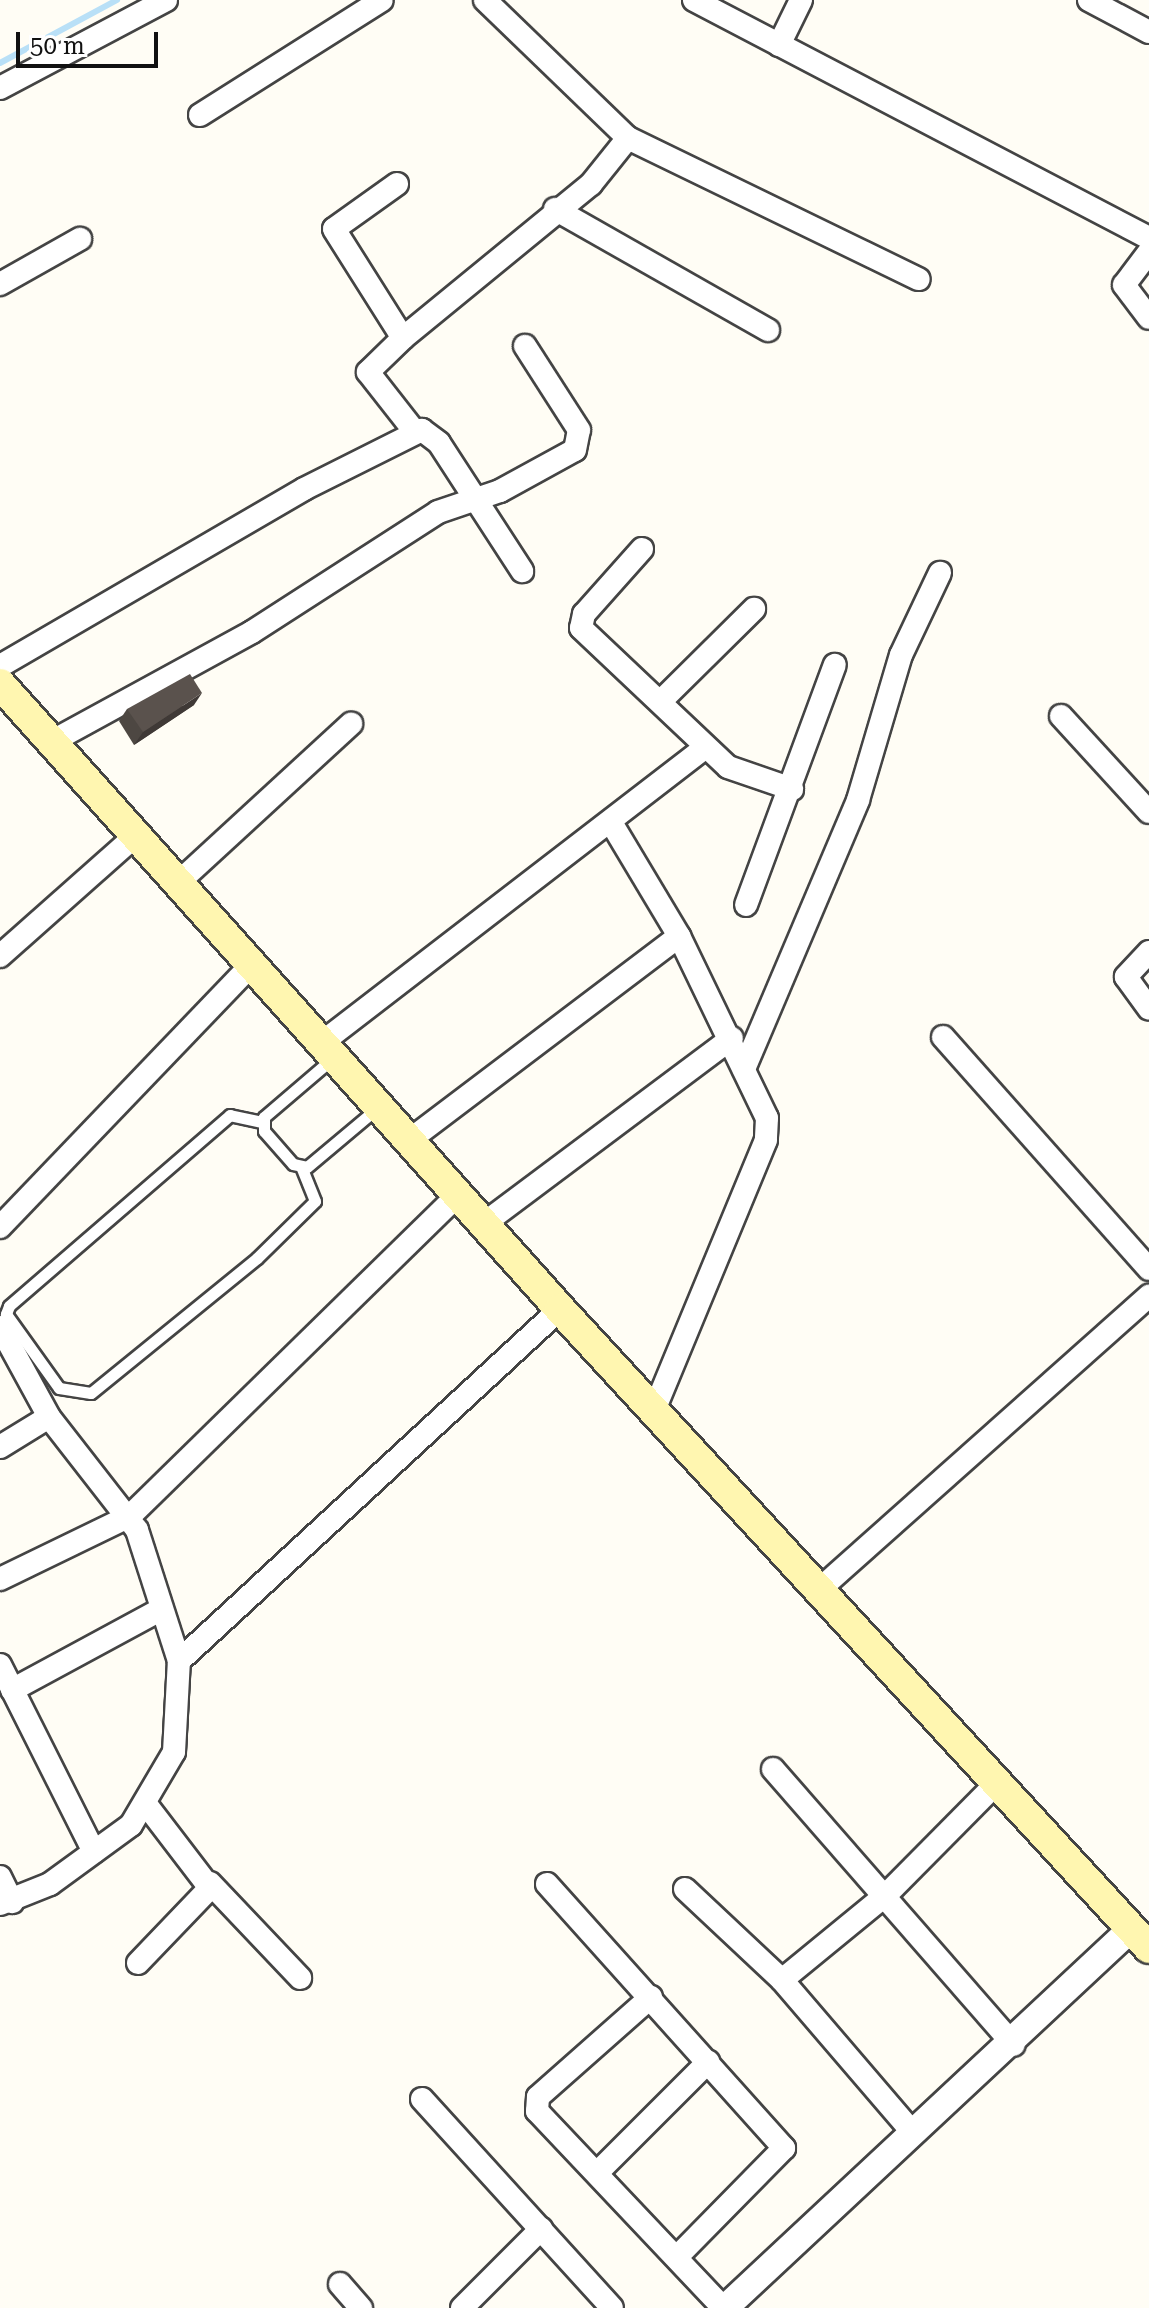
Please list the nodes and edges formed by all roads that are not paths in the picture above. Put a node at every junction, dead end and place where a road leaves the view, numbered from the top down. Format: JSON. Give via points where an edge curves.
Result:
{"nodes":[{"id":1,"x":166,"y":0,"type":"edge"},
{"id":2,"x":382,"y":0,"type":"edge"},
{"id":3,"x":485,"y":0,"type":"edge"},
{"id":4,"x":694,"y":0,"type":"edge"},
{"id":5,"x":801,"y":0,"type":"edge"},
{"id":6,"x":1089,"y":0,"type":"edge"},
{"id":7,"x":1149,"y":32,"type":"edge"},
{"id":8,"x":779,"y":45,"type":"junction"},
{"id":9,"x":0,"y":88,"type":"edge"},
{"id":10,"x":200,"y":115,"type":"dead end"},
{"id":11,"x":628,"y":138,"type":"junction"},
{"id":12,"x":397,"y":184,"type":"dead end"},
{"id":13,"x":555,"y":209,"type":"junction"},
{"id":14,"x":1149,"y":238,"type":"edge"},
{"id":15,"x":80,"y":239,"type":"dead end"},
{"id":16,"x":1149,"y":252,"type":"edge"},
{"id":17,"x":919,"y":279,"type":"dead end"},
{"id":18,"x":0,"y":284,"type":"edge"},
{"id":19,"x":1149,"y":318,"type":"edge"},
{"id":20,"x":768,"y":330,"type":"dead end"},
{"id":21,"x":403,"y":338,"type":"junction"},
{"id":22,"x":525,"y":346,"type":"dead end"},
{"id":23,"x":415,"y":432,"type":"junction"},
{"id":24,"x":472,"y":499,"type":"junction"},
{"id":25,"x":642,"y":549,"type":"dead end"},
{"id":26,"x":522,"y":571,"type":"dead end"},
{"id":27,"x":940,"y":573,"type":"dead end"},
{"id":28,"x":754,"y":609,"type":"dead end"},
{"id":29,"x":835,"y":665,"type":"dead end"},
{"id":30,"x":0,"y":666,"type":"edge"},
{"id":31,"x":0,"y":684,"type":"edge"},
{"id":32,"x":661,"y":701,"type":"junction"},
{"id":33,"x":1061,"y":716,"type":"dead end"},
{"id":34,"x":351,"y":724,"type":"dead end"},
{"id":35,"x":51,"y":742,"type":"junction"},
{"id":36,"x":704,"y":748,"type":"junction"},
{"id":37,"x":792,"y":789,"type":"junction"},
{"id":38,"x":1149,"y":812,"type":"edge"},
{"id":39,"x":612,"y":824,"type":"junction"},
{"id":40,"x":134,"y":837,"type":"junction"},
{"id":41,"x":179,"y":882,"type":"junction"},
{"id":42,"x":746,"y":905,"type":"dead end"},
{"id":43,"x":679,"y":936,"type":"junction"},
{"id":44,"x":1149,"y":952,"type":"edge"},
{"id":45,"x":0,"y":956,"type":"edge"},
{"id":46,"x":252,"y":964,"type":"junction"},
{"id":47,"x":1149,"y":1009,"type":"edge"},
{"id":48,"x":943,"y":1037,"type":"dead end"},
{"id":49,"x":732,"y":1038,"type":"junction"},
{"id":50,"x":330,"y":1048,"type":"junction"},
{"id":51,"x":744,"y":1069,"type":"junction"},
{"id":52,"x":380,"y":1106,"type":"junction"},
{"id":53,"x":262,"y":1122,"type":"junction"},
{"id":54,"x":411,"y":1139,"type":"junction"},
{"id":55,"x":302,"y":1168,"type":"junction"},
{"id":56,"x":460,"y":1193,"type":"junction"},
{"id":57,"x":486,"y":1222,"type":"junction"},
{"id":58,"x":0,"y":1227,"type":"edge"},
{"id":59,"x":1149,"y":1269,"type":"edge"},
{"id":60,"x":1149,"y":1296,"type":"edge"},
{"id":61,"x":560,"y":1309,"type":"junction"},
{"id":62,"x":0,"y":1327,"type":"edge"},
{"id":63,"x":656,"y":1406,"type":"junction"},
{"id":64,"x":49,"y":1417,"type":"junction"},
{"id":65,"x":0,"y":1447,"type":"edge"},
{"id":66,"x":130,"y":1516,"type":"junction"},
{"id":67,"x":0,"y":1579,"type":"edge"},
{"id":68,"x":820,"y":1589,"type":"junction"},
{"id":69,"x":158,"y":1611,"type":"junction"},
{"id":70,"x":179,"y":1661,"type":"junction"},
{"id":71,"x":0,"y":1665,"type":"edge"},
{"id":72,"x":12,"y":1690,"type":"junction"},
{"id":73,"x":773,"y":1769,"type":"dead end"},
{"id":74,"x":997,"y":1783,"type":"junction"},
{"id":75,"x":148,"y":1807,"type":"junction"},
{"id":76,"x":94,"y":1852,"type":"junction"},
{"id":77,"x":0,"y":1877,"type":"edge"},
{"id":78,"x":210,"y":1883,"type":"junction"},
{"id":79,"x":547,"y":1884,"type":"dead end"},
{"id":80,"x":685,"y":1889,"type":"dead end"},
{"id":81,"x":887,"y":1894,"type":"junction"},
{"id":82,"x":6,"y":1903,"type":"edge"},
{"id":83,"x":1140,"y":1938,"type":"edge"},
{"id":84,"x":138,"y":1963,"type":"dead end"},
{"id":85,"x":300,"y":1978,"type":"dead end"},
{"id":86,"x":782,"y":1980,"type":"junction"},
{"id":87,"x":651,"y":1997,"type":"junction"},
{"id":88,"x":1014,"y":2045,"type":"junction"},
{"id":89,"x":708,"y":2062,"type":"junction"},
{"id":90,"x":422,"y":2099,"type":"dead end"},
{"id":91,"x":913,"y":2133,"type":"junction"},
{"id":92,"x":598,"y":2172,"type":"junction"},
{"id":93,"x":541,"y":2229,"type":"junction"},
{"id":94,"x":677,"y":2257,"type":"junction"},
{"id":95,"x":340,"y":2284,"type":"dead end"},
{"id":96,"x":605,"y":2306,"type":"edge"},
{"id":97,"x":361,"y":2308,"type":"edge"},
{"id":98,"x":462,"y":2308,"type":"edge"},
{"id":99,"x":724,"y":2308,"type":"edge"}],
"edges":[{"from":1,"to":9,"type":"street"},
{"from":2,"to":10,"type":"street"},
{"from":3,"to":11,"type":"street"},
{"from":4,"to":8,"type":"street"},
{"from":5,"to":8,"type":"street"},
{"from":6,"to":7,"type":"street"},
{"from":8,"to":14,"type":"street"},
{"from":11,"to":13,"type":"street","via":[[600,176]]},
{"from":11,"to":17,"type":"street"},
{"from":12,"to":21,"type":"street","via":[[334,229]]},
{"from":13,"to":20,"type":"street"},
{"from":13,"to":21,"type":"street","via":[[415,335]]},
{"from":15,"to":18,"type":"street"},
{"from":16,"to":19,"type":"street","via":[[1124,285]]},
{"from":21,"to":23,"type":"street","via":[[368,372]]},
{"from":22,"to":24,"type":"street","via":[[580,442],[500,491]]},
{"from":23,"to":24,"type":"street","via":[[432,435]]},
{"from":23,"to":30,"type":"street"},
{"from":24,"to":26,"type":"street"},
{"from":24,"to":35,"type":"street","via":[[447,506],[252,632]]},
{"from":25,"to":32,"type":"street","via":[[580,624]]},
{"from":27,"to":51,"type":"street","via":[[901,655],[858,800]]},
{"from":28,"to":32,"type":"street"},
{"from":29,"to":37,"type":"street"},
{"from":31,"to":35,"type":"main road"},
{"from":32,"to":36,"type":"street"},
{"from":33,"to":38,"type":"street"},
{"from":34,"to":41,"type":"street"},
{"from":35,"to":40,"type":"main road"},
{"from":36,"to":37,"type":"street","via":[[745,778]]},
{"from":36,"to":39,"type":"street"},
{"from":37,"to":42,"type":"street"},
{"from":39,"to":43,"type":"street"},
{"from":39,"to":50,"type":"street"},
{"from":40,"to":41,"type":"main road"},
{"from":40,"to":45,"type":"street"},
{"from":41,"to":46,"type":"main road"},
{"from":43,"to":49,"type":"street"},
{"from":43,"to":54,"type":"street"},
{"from":44,"to":47,"type":"street","via":[[1126,977]]},
{"from":46,"to":50,"type":"main road"},
{"from":46,"to":58,"type":"street"},
{"from":48,"to":59,"type":"street"},
{"from":49,"to":51,"type":"street"},
{"from":49,"to":57,"type":"street"},
{"from":50,"to":52,"type":"main road"},
{"from":50,"to":53,"type":"lane"},
{"from":51,"to":63,"type":"street","via":[[767,1118],[766,1140]]},
{"from":52,"to":54,"type":"main road"},
{"from":52,"to":55,"type":"lane"},
{"from":53,"to":55,"type":"lane"},
{"from":53,"to":55,"type":"lane","via":[[230,1115],[9,1306],[6,1314],[59,1388],[91,1393],[257,1258],[315,1201]]},
{"from":54,"to":56,"type":"main road"},
{"from":56,"to":57,"type":"main road"},
{"from":56,"to":66,"type":"street"},
{"from":57,"to":61,"type":"main road"},
{"from":60,"to":68,"type":"street"},
{"from":61,"to":63,"type":"main road"},
{"from":61,"to":70,"type":"street"},
{"from":62,"to":64,"type":"street"},
{"from":63,"to":68,"type":"main road"},
{"from":64,"to":65,"type":"street"},
{"from":64,"to":66,"type":"street"},
{"from":66,"to":67,"type":"street"},
{"from":66,"to":69,"type":"street"},
{"from":68,"to":74,"type":"main road"},
{"from":69,"to":70,"type":"street"},
{"from":69,"to":72,"type":"street"},
{"from":70,"to":75,"type":"street","via":[[174,1752]]},
{"from":71,"to":72,"type":"street"},
{"from":72,"to":76,"type":"street"},
{"from":73,"to":81,"type":"street"},
{"from":74,"to":81,"type":"street"},
{"from":74,"to":83,"type":"main road"},
{"from":75,"to":76,"type":"street"},
{"from":75,"to":78,"type":"street"},
{"from":76,"to":82,"type":"street"},
{"from":77,"to":82,"type":"street"},
{"from":78,"to":84,"type":"street"},
{"from":78,"to":85,"type":"street"},
{"from":79,"to":87,"type":"street"},
{"from":80,"to":86,"type":"street"},
{"from":81,"to":86,"type":"street"},
{"from":81,"to":88,"type":"street"},
{"from":83,"to":88,"type":"street"},
{"from":86,"to":91,"type":"street"},
{"from":87,"to":89,"type":"street"},
{"from":87,"to":92,"type":"street","via":[[536,2101],[537,2111]]},
{"from":88,"to":91,"type":"street"},
{"from":89,"to":92,"type":"street"},
{"from":89,"to":94,"type":"street","via":[[784,2152]]},
{"from":90,"to":93,"type":"street"},
{"from":91,"to":99,"type":"street"},
{"from":92,"to":94,"type":"street"},
{"from":93,"to":96,"type":"street"},
{"from":93,"to":98,"type":"street"},
{"from":94,"to":99,"type":"street"},
{"from":95,"to":97,"type":"street"}]}
